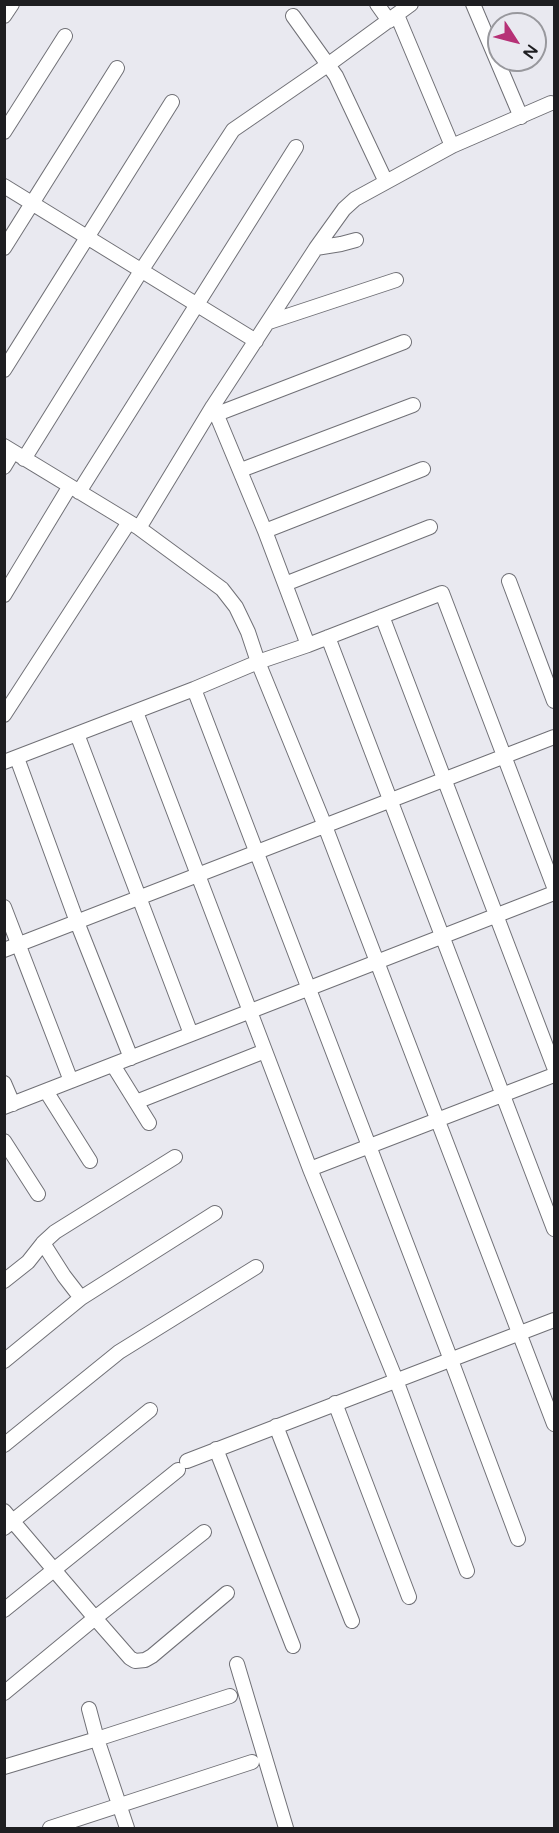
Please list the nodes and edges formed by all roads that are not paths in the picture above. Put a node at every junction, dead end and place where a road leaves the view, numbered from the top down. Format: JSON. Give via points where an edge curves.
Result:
{"nodes":[{"id":1,"x":12,"y":4,"type":"edge"},
{"id":2,"x":377,"y":4,"type":"edge"},
{"id":3,"x":411,"y":4,"type":"edge"},
{"id":4,"x":473,"y":4,"type":"edge"},
{"id":5,"x":4,"y":16,"type":"edge"},
{"id":6,"x":292,"y":16,"type":"dead end"},
{"id":7,"x":393,"y":18,"type":"junction"},
{"id":8,"x":65,"y":36,"type":"dead end"},
{"id":9,"x":329,"y":64,"type":"junction"},
{"id":10,"x":117,"y":68,"type":"dead end"},
{"id":11,"x":172,"y":102,"type":"dead end"},
{"id":12,"x":551,"y":104,"type":"dead end"},
{"id":13,"x":520,"y":117,"type":"junction"},
{"id":14,"x":4,"y":132,"type":"edge"},
{"id":15,"x":452,"y":146,"type":"junction"},
{"id":16,"x":296,"y":147,"type":"dead end"},
{"id":17,"x":386,"y":182,"type":"junction"},
{"id":18,"x":4,"y":186,"type":"edge"},
{"id":19,"x":32,"y":203,"type":"junction"},
{"id":20,"x":88,"y":237,"type":"junction"},
{"id":21,"x":356,"y":240,"type":"dead end"},
{"id":22,"x":4,"y":248,"type":"edge"},
{"id":23,"x":316,"y":248,"type":"junction"},
{"id":24,"x":141,"y":271,"type":"junction"},
{"id":25,"x":396,"y":280,"type":"dead end"},
{"id":26,"x":195,"y":304,"type":"junction"},
{"id":27,"x":268,"y":322,"type":"junction"},
{"id":28,"x":256,"y":341,"type":"junction"},
{"id":29,"x":404,"y":342,"type":"dead end"},
{"id":30,"x":4,"y":370,"type":"edge"},
{"id":31,"x":413,"y":405,"type":"dead end"},
{"id":32,"x":215,"y":410,"type":"junction"},
{"id":33,"x":14,"y":452,"type":"edge"},
{"id":34,"x":4,"y":467,"type":"edge"},
{"id":35,"x":423,"y":469,"type":"dead end"},
{"id":36,"x":241,"y":470,"type":"junction"},
{"id":37,"x":74,"y":489,"type":"junction"},
{"id":38,"x":134,"y":525,"type":"junction"},
{"id":39,"x":430,"y":527,"type":"dead end"},
{"id":40,"x":265,"y":531,"type":"junction"},
{"id":41,"x":509,"y":581,"type":"dead end"},
{"id":42,"x":285,"y":584,"type":"junction"},
{"id":43,"x":4,"y":595,"type":"edge"},
{"id":44,"x":382,"y":616,"type":"junction"},
{"id":45,"x":328,"y":637,"type":"junction"},
{"id":46,"x":308,"y":645,"type":"junction"},
{"id":47,"x":258,"y":662,"type":"junction"},
{"id":48,"x":194,"y":689,"type":"junction"},
{"id":49,"x":555,"y":701,"type":"edge"},
{"id":50,"x":6,"y":711,"type":"edge"},
{"id":51,"x":136,"y":711,"type":"junction"},
{"id":52,"x":76,"y":734,"type":"junction"},
{"id":53,"x":555,"y":737,"type":"edge"},
{"id":54,"x":504,"y":756,"type":"junction"},
{"id":55,"x":10,"y":760,"type":"edge"},
{"id":56,"x":444,"y":779,"type":"junction"},
{"id":57,"x":390,"y":800,"type":"junction"},
{"id":58,"x":325,"y":826,"type":"junction"},
{"id":59,"x":256,"y":852,"type":"junction"},
{"id":60,"x":198,"y":875,"type":"junction"},
{"id":61,"x":555,"y":887,"type":"edge"},
{"id":62,"x":555,"y":893,"type":"edge"},
{"id":63,"x":139,"y":898,"type":"junction"},
{"id":64,"x":4,"y":907,"type":"edge"},
{"id":65,"x":496,"y":916,"type":"junction"},
{"id":66,"x":77,"y":922,"type":"junction"},
{"id":67,"x":442,"y":937,"type":"junction"},
{"id":68,"x":19,"y":945,"type":"junction"},
{"id":69,"x":4,"y":950,"type":"edge"},
{"id":70,"x":377,"y":962,"type":"junction"},
{"id":71,"x":308,"y":989,"type":"junction"},
{"id":72,"x":250,"y":1012,"type":"junction"},
{"id":73,"x":191,"y":1034,"type":"junction"},
{"id":74,"x":265,"y":1051,"type":"junction"},
{"id":75,"x":131,"y":1058,"type":"junction"},
{"id":76,"x":112,"y":1065,"type":"junction"},
{"id":77,"x":555,"y":1067,"type":"edge"},
{"id":78,"x":555,"y":1075,"type":"edge"},
{"id":79,"x":71,"y":1081,"type":"junction"},
{"id":80,"x":4,"y":1083,"type":"edge"},
{"id":81,"x":46,"y":1091,"type":"junction"},
{"id":82,"x":502,"y":1095,"type":"junction"},
{"id":83,"x":136,"y":1102,"type":"junction"},
{"id":84,"x":9,"y":1105,"type":"edge"},
{"id":85,"x":438,"y":1120,"type":"junction"},
{"id":86,"x":149,"y":1123,"type":"dead end"},
{"id":87,"x":4,"y":1141,"type":"edge"},
{"id":88,"x":368,"y":1147,"type":"junction"},
{"id":89,"x":176,"y":1157,"type":"dead end"},
{"id":90,"x":90,"y":1161,"type":"dead end"},
{"id":91,"x":310,"y":1169,"type":"junction"},
{"id":92,"x":38,"y":1194,"type":"dead end"},
{"id":93,"x":215,"y":1213,"type":"dead end"},
{"id":94,"x":555,"y":1229,"type":"edge"},
{"id":95,"x":43,"y":1243,"type":"junction"},
{"id":96,"x":256,"y":1267,"type":"dead end"},
{"id":97,"x":4,"y":1281,"type":"edge"},
{"id":98,"x":81,"y":1298,"type":"junction"},
{"id":99,"x":555,"y":1320,"type":"edge"},
{"id":100,"x":520,"y":1333,"type":"junction"},
{"id":101,"x":451,"y":1360,"type":"junction"},
{"id":102,"x":4,"y":1361,"type":"edge"},
{"id":103,"x":396,"y":1380,"type":"junction"},
{"id":104,"x":335,"y":1403,"type":"junction"},
{"id":105,"x":150,"y":1410,"type":"dead end"},
{"id":106,"x":555,"y":1424,"type":"edge"},
{"id":107,"x":276,"y":1426,"type":"junction"},
{"id":108,"x":4,"y":1445,"type":"edge"},
{"id":109,"x":216,"y":1449,"type":"junction"},
{"id":110,"x":7,"y":1520,"type":"edge"},
{"id":111,"x":204,"y":1532,"type":"dead end"},
{"id":112,"x":518,"y":1539,"type":"dead end"},
{"id":113,"x":54,"y":1570,"type":"junction"},
{"id":114,"x":467,"y":1571,"type":"dead end"},
{"id":115,"x":227,"y":1593,"type":"dead end"},
{"id":116,"x":410,"y":1597,"type":"dead end"},
{"id":117,"x":4,"y":1610,"type":"edge"},
{"id":118,"x":95,"y":1618,"type":"junction"},
{"id":119,"x":352,"y":1621,"type":"dead end"},
{"id":120,"x":293,"y":1646,"type":"dead end"},
{"id":121,"x":237,"y":1664,"type":"dead end"},
{"id":122,"x":4,"y":1693,"type":"edge"},
{"id":123,"x":230,"y":1696,"type":"dead end"},
{"id":124,"x":89,"y":1709,"type":"dead end"},
{"id":125,"x":97,"y":1739,"type":"junction"},
{"id":126,"x":252,"y":1762,"type":"dead end"},
{"id":127,"x":4,"y":1767,"type":"edge"},
{"id":128,"x":120,"y":1806,"type":"junction"},
{"id":129,"x":50,"y":1828,"type":"edge"},
{"id":130,"x":127,"y":1828,"type":"edge"},
{"id":131,"x":286,"y":1828,"type":"edge"}],
"edges":[{"from":1,"to":5,"type":"street"},
{"from":2,"to":7,"type":"street"},
{"from":3,"to":7,"type":"street"},
{"from":4,"to":13,"type":"street"},
{"from":6,"to":9,"type":"street"},
{"from":7,"to":9,"type":"street"},
{"from":7,"to":15,"type":"street"},
{"from":8,"to":14,"type":"street"},
{"from":9,"to":17,"type":"street"},
{"from":9,"to":24,"type":"street","via":[[232,130]]},
{"from":10,"to":19,"type":"street"},
{"from":11,"to":20,"type":"street"},
{"from":12,"to":13,"type":"street"},
{"from":13,"to":15,"type":"street"},
{"from":15,"to":17,"type":"street"},
{"from":16,"to":26,"type":"street"},
{"from":17,"to":23,"type":"street","via":[[344,209]]},
{"from":18,"to":19,"type":"street"},
{"from":19,"to":20,"type":"street"},
{"from":19,"to":22,"type":"street"},
{"from":20,"to":24,"type":"street"},
{"from":20,"to":30,"type":"street"},
{"from":21,"to":23,"type":"street"},
{"from":23,"to":27,"type":"street"},
{"from":24,"to":26,"type":"street"},
{"from":24,"to":33,"type":"street"},
{"from":25,"to":27,"type":"street"},
{"from":26,"to":28,"type":"street"},
{"from":26,"to":37,"type":"street"},
{"from":27,"to":28,"type":"street"},
{"from":28,"to":32,"type":"street"},
{"from":29,"to":32,"type":"street"},
{"from":31,"to":36,"type":"street"},
{"from":32,"to":36,"type":"street"},
{"from":32,"to":38,"type":"street"},
{"from":33,"to":34,"type":"street"},
{"from":33,"to":37,"type":"street"},
{"from":35,"to":40,"type":"street"},
{"from":36,"to":40,"type":"street"},
{"from":37,"to":38,"type":"street"},
{"from":37,"to":43,"type":"street"},
{"from":38,"to":47,"type":"street","via":[[222,589],[236,607]]},
{"from":38,"to":50,"type":"street"},
{"from":39,"to":42,"type":"street"},
{"from":40,"to":42,"type":"street"},
{"from":41,"to":49,"type":"street"},
{"from":42,"to":46,"type":"street"},
{"from":44,"to":45,"type":"street"},
{"from":44,"to":54,"type":"street","via":[[442,593]]},
{"from":44,"to":56,"type":"street"},
{"from":45,"to":46,"type":"street"},
{"from":45,"to":57,"type":"street"},
{"from":46,"to":47,"type":"street"},
{"from":47,"to":48,"type":"street"},
{"from":47,"to":58,"type":"street"},
{"from":48,"to":51,"type":"street"},
{"from":48,"to":59,"type":"street"},
{"from":51,"to":52,"type":"street"},
{"from":51,"to":60,"type":"street"},
{"from":52,"to":55,"type":"street"},
{"from":52,"to":63,"type":"street"},
{"from":53,"to":54,"type":"street"},
{"from":54,"to":56,"type":"street"},
{"from":54,"to":61,"type":"street"},
{"from":55,"to":66,"type":"street"},
{"from":56,"to":57,"type":"street"},
{"from":56,"to":65,"type":"street"},
{"from":57,"to":58,"type":"street"},
{"from":57,"to":67,"type":"street"},
{"from":58,"to":59,"type":"street"},
{"from":58,"to":70,"type":"street"},
{"from":59,"to":60,"type":"street"},
{"from":59,"to":71,"type":"street"},
{"from":60,"to":63,"type":"street"},
{"from":60,"to":72,"type":"street"},
{"from":62,"to":65,"type":"street"},
{"from":63,"to":66,"type":"street"},
{"from":63,"to":73,"type":"street"},
{"from":64,"to":68,"type":"street"},
{"from":65,"to":67,"type":"street"},
{"from":65,"to":77,"type":"street"},
{"from":66,"to":68,"type":"street"},
{"from":66,"to":75,"type":"street"},
{"from":67,"to":70,"type":"street"},
{"from":67,"to":82,"type":"street"},
{"from":68,"to":69,"type":"street"},
{"from":68,"to":79,"type":"street"},
{"from":70,"to":71,"type":"street"},
{"from":70,"to":85,"type":"street"},
{"from":71,"to":72,"type":"street"},
{"from":71,"to":88,"type":"street"},
{"from":72,"to":73,"type":"street"},
{"from":72,"to":74,"type":"street"},
{"from":73,"to":75,"type":"street"},
{"from":74,"to":83,"type":"street"},
{"from":74,"to":91,"type":"street"},
{"from":75,"to":76,"type":"street"},
{"from":76,"to":79,"type":"street"},
{"from":76,"to":83,"type":"street"},
{"from":78,"to":82,"type":"street"},
{"from":79,"to":81,"type":"street"},
{"from":80,"to":84,"type":"street"},
{"from":81,"to":84,"type":"street"},
{"from":81,"to":90,"type":"street"},
{"from":82,"to":85,"type":"street"},
{"from":82,"to":94,"type":"street"},
{"from":83,"to":86,"type":"street"},
{"from":85,"to":88,"type":"street"},
{"from":85,"to":100,"type":"street"},
{"from":87,"to":92,"type":"street"},
{"from":88,"to":91,"type":"street"},
{"from":88,"to":101,"type":"street"},
{"from":89,"to":95,"type":"street"},
{"from":91,"to":103,"type":"street"},
{"from":93,"to":98,"type":"street"},
{"from":95,"to":97,"type":"street","via":[[28,1262]]},
{"from":95,"to":98,"type":"street"},
{"from":96,"to":108,"type":"street","via":[[119,1352]]},
{"from":98,"to":102,"type":"street"},
{"from":99,"to":100,"type":"street"},
{"from":100,"to":101,"type":"street"},
{"from":100,"to":106,"type":"street"},
{"from":101,"to":103,"type":"street"},
{"from":101,"to":112,"type":"street"},
{"from":103,"to":104,"type":"street"},
{"from":103,"to":114,"type":"street"},
{"from":104,"to":107,"type":"street"},
{"from":104,"to":116,"type":"street"},
{"from":105,"to":110,"type":"street"},
{"from":107,"to":109,"type":"street"},
{"from":107,"to":119,"type":"street"},
{"from":109,"to":113,"type":"street","via":[[182,1465]]},
{"from":109,"to":120,"type":"street"},
{"from":110,"to":113,"type":"street"},
{"from":111,"to":118,"type":"street"},
{"from":113,"to":117,"type":"street"},
{"from":113,"to":118,"type":"street"},
{"from":115,"to":118,"type":"street","via":[[146,1660],[130,1658]]},
{"from":118,"to":122,"type":"street"},
{"from":121,"to":131,"type":"street"},
{"from":123,"to":125,"type":"street"},
{"from":124,"to":125,"type":"street"},
{"from":125,"to":127,"type":"street"},
{"from":125,"to":128,"type":"street"},
{"from":126,"to":128,"type":"street"},
{"from":128,"to":129,"type":"street"},
{"from":128,"to":130,"type":"street"}]}
